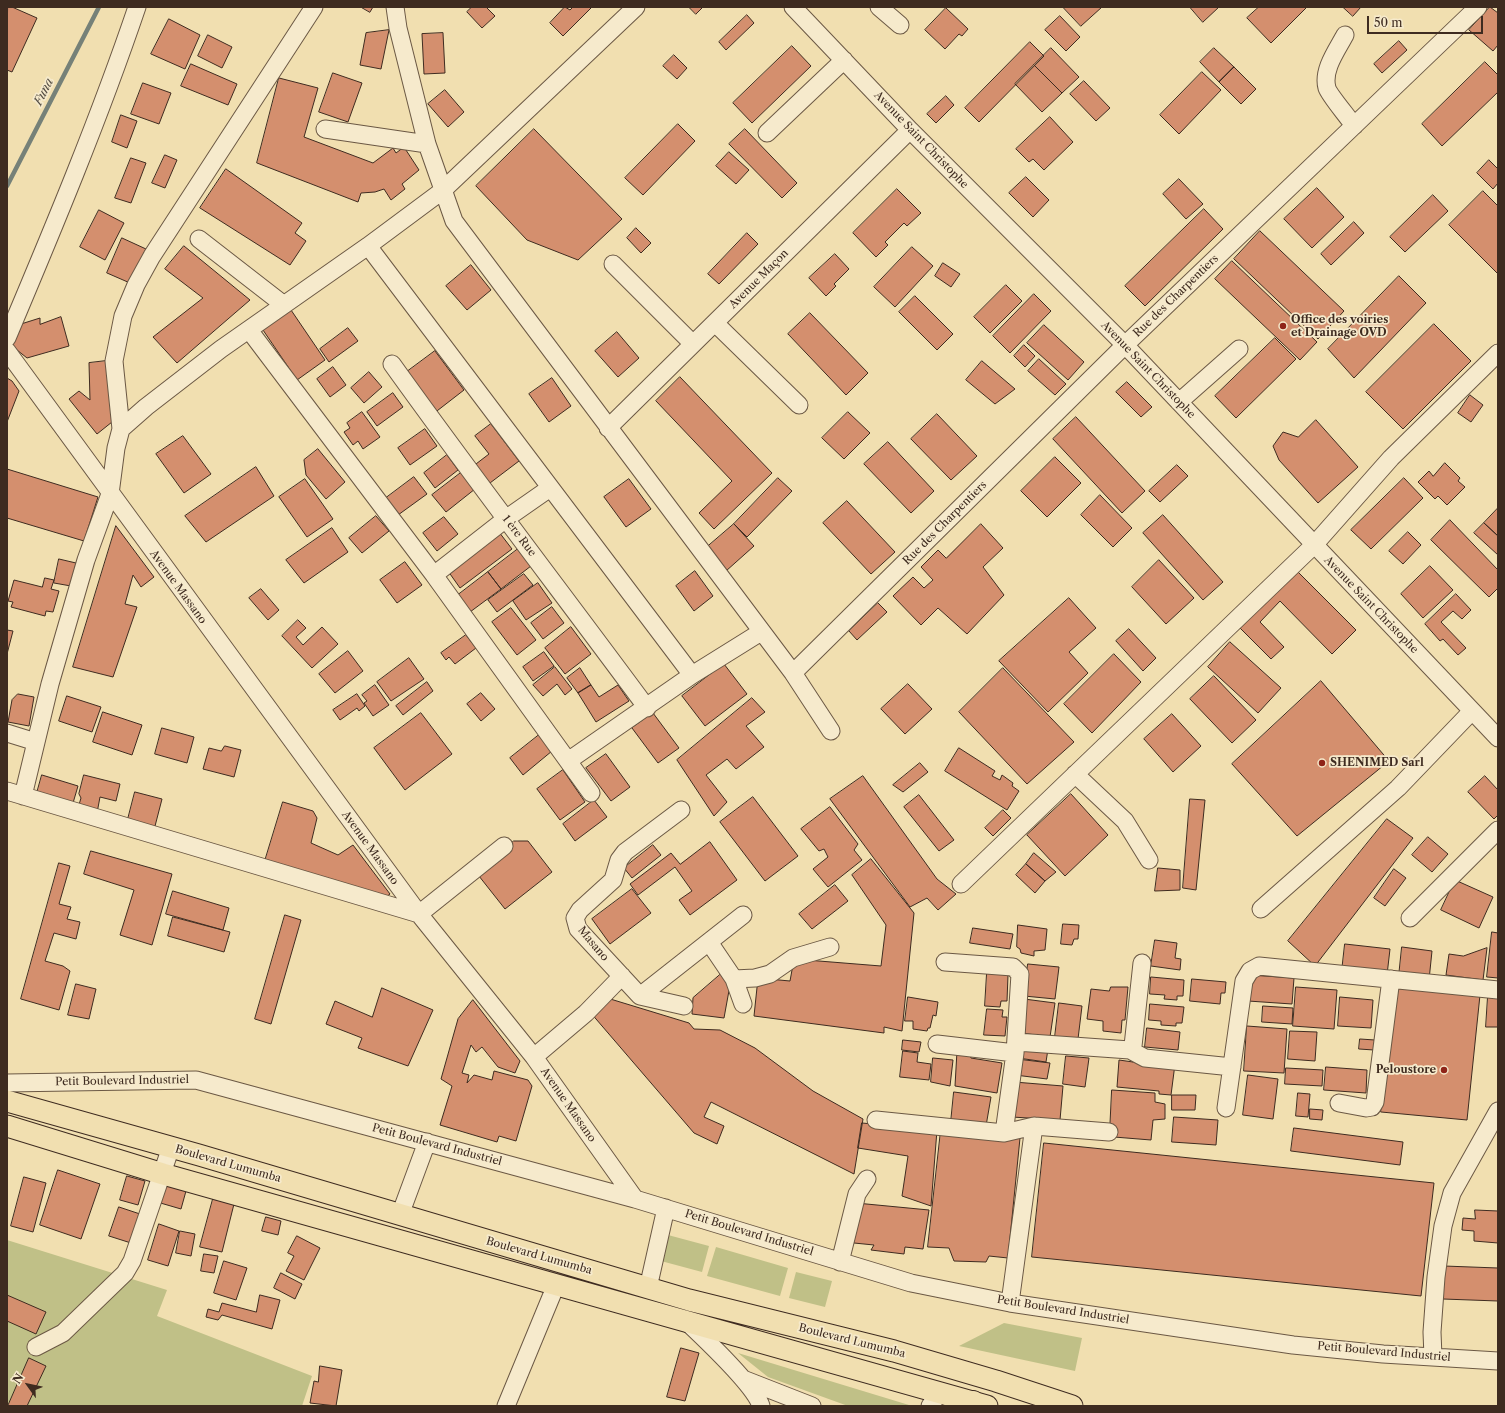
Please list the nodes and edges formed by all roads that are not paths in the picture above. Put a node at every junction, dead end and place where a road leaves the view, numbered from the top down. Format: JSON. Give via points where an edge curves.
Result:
{"nodes":[{"id":1,"x":137,"y":7,"type":"edge"},
{"id":2,"x":314,"y":7,"type":"edge"},
{"id":3,"x":395,"y":7,"type":"edge"},
{"id":4,"x":636,"y":7,"type":"edge"},
{"id":5,"x":793,"y":7,"type":"edge"},
{"id":6,"x":879,"y":7,"type":"edge"},
{"id":7,"x":1478,"y":7,"type":"edge"},
{"id":8,"x":900,"y":25,"type":"dead end"},
{"id":9,"x":1345,"y":36,"type":"dead end"},
{"id":10,"x":844,"y":60,"type":"junction"},
{"id":11,"x":1354,"y":126,"type":"junction"},
{"id":12,"x":325,"y":129,"type":"dead end"},
{"id":13,"x":910,"y":130,"type":"junction"},
{"id":14,"x":767,"y":133,"type":"dead end"},
{"id":15,"x":427,"y":144,"type":"junction"},
{"id":16,"x":442,"y":191,"type":"junction"},
{"id":17,"x":199,"y":239,"type":"dead end"},
{"id":18,"x":368,"y":246,"type":"junction"},
{"id":19,"x":613,"y":264,"type":"dead end"},
{"id":20,"x":284,"y":305,"type":"junction"},
{"id":21,"x":715,"y":323,"type":"junction"},
{"id":22,"x":249,"y":330,"type":"junction"},
{"id":23,"x":7,"y":338,"type":"edge"},
{"id":24,"x":693,"y":344,"type":"junction"},
{"id":25,"x":1125,"y":345,"type":"junction"},
{"id":26,"x":1239,"y":349,"type":"dead end"},
{"id":27,"x":7,"y":352,"type":"edge"},
{"id":28,"x":1498,"y":353,"type":"edge"},
{"id":29,"x":392,"y":364,"type":"dead end"},
{"id":30,"x":1179,"y":402,"type":"junction"},
{"id":31,"x":799,"y":405,"type":"dead end"},
{"id":32,"x":608,"y":428,"type":"junction"},
{"id":33,"x":121,"y":429,"type":"junction"},
{"id":34,"x":550,"y":488,"type":"junction"},
{"id":35,"x":110,"y":494,"type":"junction"},
{"id":36,"x":507,"y":518,"type":"junction"},
{"id":37,"x":1314,"y":545,"type":"junction"},
{"id":38,"x":434,"y":575,"type":"junction"},
{"id":39,"x":760,"y":632,"type":"junction"},
{"id":40,"x":793,"y":673,"type":"junction"},
{"id":41,"x":692,"y":675,"type":"junction"},
{"id":42,"x":647,"y":708,"type":"junction"},
{"id":43,"x":1472,"y":711,"type":"junction"},
{"id":44,"x":831,"y":731,"type":"dead end"},
{"id":45,"x":7,"y":733,"type":"edge"},
{"id":46,"x":1498,"y":738,"type":"edge"},
{"id":47,"x":36,"y":742,"type":"junction"},
{"id":48,"x":568,"y":761,"type":"junction"},
{"id":49,"x":1075,"y":774,"type":"junction"},
{"id":50,"x":7,"y":791,"type":"edge"},
{"id":51,"x":592,"y":793,"type":"dead end"},
{"id":52,"x":23,"y":796,"type":"junction"},
{"id":53,"x":682,"y":810,"type":"dead end"},
{"id":54,"x":1498,"y":830,"type":"edge"},
{"id":55,"x":504,"y":846,"type":"dead end"},
{"id":56,"x":1148,"y":860,"type":"dead end"},
{"id":57,"x":961,"y":884,"type":"dead end"},
{"id":58,"x":1261,"y":910,"type":"dead end"},
{"id":59,"x":419,"y":914,"type":"junction"},
{"id":60,"x":743,"y":915,"type":"dead end"},
{"id":61,"x":1410,"y":918,"type":"dead end"},
{"id":62,"x":709,"y":942,"type":"junction"},
{"id":63,"x":830,"y":947,"type":"dead end"},
{"id":64,"x":945,"y":962,"type":"dead end"},
{"id":65,"x":1142,"y":963,"type":"dead end"},
{"id":66,"x":622,"y":976,"type":"junction"},
{"id":67,"x":734,"y":979,"type":"junction"},
{"id":68,"x":1391,"y":979,"type":"junction"},
{"id":69,"x":1498,"y":990,"type":"edge"},
{"id":70,"x":640,"y":996,"type":"junction"},
{"id":71,"x":743,"y":1004,"type":"dead end"},
{"id":72,"x":684,"y":1006,"type":"dead end"},
{"id":73,"x":937,"y":1044,"type":"dead end"},
{"id":74,"x":1016,"y":1047,"type":"junction"},
{"id":75,"x":1130,"y":1050,"type":"junction"},
{"id":76,"x":534,"y":1057,"type":"junction"},
{"id":77,"x":1232,"y":1067,"type":"junction"},
{"id":78,"x":7,"y":1082,"type":"edge"},
{"id":79,"x":7,"y":1101,"type":"edge"},
{"id":80,"x":1339,"y":1103,"type":"dead end"},
{"id":81,"x":1226,"y":1108,"type":"dead end"},
{"id":82,"x":1498,"y":1111,"type":"edge"},
{"id":83,"x":876,"y":1120,"type":"dead end"},
{"id":84,"x":7,"y":1126,"type":"edge"},
{"id":85,"x":1034,"y":1126,"type":"junction"},
{"id":86,"x":1109,"y":1132,"type":"dead end"},
{"id":87,"x":1004,"y":1133,"type":"junction"},
{"id":88,"x":427,"y":1142,"type":"junction"},
{"id":89,"x":171,"y":1147,"type":"junction"},
{"id":90,"x":163,"y":1174,"type":"junction"},
{"id":91,"x":867,"y":1179,"type":"dead end"},
{"id":92,"x":635,"y":1199,"type":"junction"},
{"id":93,"x":666,"y":1208,"type":"junction"},
{"id":94,"x":400,"y":1215,"type":"junction"},
{"id":95,"x":840,"y":1262,"type":"junction"},
{"id":96,"x":556,"y":1285,"type":"junction"},
{"id":97,"x":648,"y":1288,"type":"junction"},
{"id":98,"x":689,"y":1300,"type":"junction"},
{"id":99,"x":1010,"y":1303,"type":"junction"},
{"id":100,"x":686,"y":1320,"type":"junction"},
{"id":101,"x":36,"y":1347,"type":"dead end"},
{"id":102,"x":1433,"y":1357,"type":"junction"},
{"id":103,"x":1498,"y":1361,"type":"edge"},
{"id":104,"x":742,"y":1379,"type":"junction"},
{"id":105,"x":935,"y":1399,"type":"edge"},
{"id":106,"x":979,"y":1405,"type":"edge"},
{"id":107,"x":506,"y":1406,"type":"edge"},
{"id":108,"x":760,"y":1406,"type":"edge"},
{"id":109,"x":812,"y":1406,"type":"edge"},
{"id":110,"x":1072,"y":1406,"type":"edge"}],
"edges":[{"from":1,"to":23,"type":"street","via":[[74,177]]},
{"from":2,"to":33,"type":"street","via":[[152,256],[136,285],[123,316],[114,361]]},
{"from":3,"to":15,"type":"street"},
{"from":4,"to":16,"type":"street"},
{"from":5,"to":10,"type":"street","name":"Avenue Saint Christophe"},
{"from":6,"to":8,"type":"street"},
{"from":7,"to":11,"type":"street","name":"Rue des Charpentiers"},
{"from":9,"to":11,"type":"street","via":[[1332,60],[1327,88]]},
{"from":10,"to":13,"type":"street","name":"Avenue Saint Christophe"},
{"from":10,"to":14,"type":"street"},
{"from":11,"to":25,"type":"street","name":"Rue des Charpentiers"},
{"from":12,"to":15,"type":"street"},
{"from":13,"to":21,"type":"street","name":"Avenue Maçon"},
{"from":13,"to":25,"type":"street","name":"Avenue Saint Christophe"},
{"from":15,"to":16,"type":"street"},
{"from":16,"to":18,"type":"street"},
{"from":16,"to":32,"type":"street","via":[[454,221]]},
{"from":17,"to":20,"type":"street"},
{"from":18,"to":20,"type":"street"},
{"from":18,"to":34,"type":"street"},
{"from":19,"to":24,"type":"street"},
{"from":20,"to":22,"type":"street"},
{"from":21,"to":24,"type":"street","name":"Avenue Maçon"},
{"from":21,"to":31,"type":"street"},
{"from":22,"to":33,"type":"street","via":[[146,406]]},
{"from":22,"to":38,"type":"street"},
{"from":24,"to":32,"type":"street","name":"Avenue Maçon"},
{"from":25,"to":30,"type":"street","name":"Avenue Saint Christophe"},
{"from":25,"to":40,"type":"street","name":"Rue des Charpentiers"},
{"from":26,"to":30,"type":"street"},
{"from":27,"to":35,"type":"street","name":"Avenue Massano"},
{"from":28,"to":37,"type":"street","via":[[1391,458]]},
{"from":29,"to":36,"type":"street","name":"1 ère Rue","via":[[468,470]]},
{"from":30,"to":37,"type":"street","name":"Avenue Saint Christophe"},
{"from":32,"to":39,"type":"street"},
{"from":33,"to":35,"type":"street"},
{"from":34,"to":36,"type":"street"},
{"from":34,"to":41,"type":"street"},
{"from":35,"to":47,"type":"street","via":[[86,560]]},
{"from":35,"to":59,"type":"street","name":"Avenue Massano"},
{"from":36,"to":38,"type":"street"},
{"from":36,"to":42,"type":"street","name":"1 ère Rue"},
{"from":37,"to":43,"type":"street","name":"Avenue Saint Christophe"},
{"from":37,"to":49,"type":"street"},
{"from":38,"to":48,"type":"street"},
{"from":39,"to":40,"type":"street"},
{"from":39,"to":41,"type":"street"},
{"from":40,"to":44,"type":"street"},
{"from":41,"to":42,"type":"street"},
{"from":42,"to":48,"type":"street"},
{"from":43,"to":46,"type":"street","name":"Avenue Saint Christophe"},
{"from":43,"to":58,"type":"street","via":[[1398,788]]},
{"from":45,"to":47,"type":"street"},
{"from":47,"to":52,"type":"street"},
{"from":48,"to":51,"type":"street"},
{"from":49,"to":56,"type":"street","via":[[1125,821]]},
{"from":49,"to":57,"type":"street"},
{"from":50,"to":52,"type":"street"},
{"from":52,"to":59,"type":"street"},
{"from":53,"to":66,"type":"street","name":"Masano","via":[[625,852],[613,880],[580,910],[575,918],[578,929]]},
{"from":54,"to":61,"type":"street"},
{"from":55,"to":59,"type":"street"},
{"from":59,"to":76,"type":"street","name":"Avenue Massano"},
{"from":60,"to":62,"type":"street"},
{"from":62,"to":67,"type":"street"},
{"from":62,"to":70,"type":"street"},
{"from":63,"to":67,"type":"street","via":[[793,958],[770,974]]},
{"from":64,"to":74,"type":"street","via":[[1013,967],[1018,970],[1020,974]]},
{"from":65,"to":75,"type":"street","via":[[1133,1046]]},
{"from":66,"to":70,"type":"street","name":"Masano"},
{"from":66,"to":76,"type":"street","via":[[586,1013]]},
{"from":67,"to":71,"type":"street"},
{"from":68,"to":69,"type":"street"},
{"from":68,"to":77,"type":"street","via":[[1259,966],[1250,971],[1244,981]]},
{"from":68,"to":80,"type":"street","via":[[1375,1102],[1372,1107],[1366,1108]]},
{"from":70,"to":72,"type":"street"},
{"from":73,"to":74,"type":"street"},
{"from":74,"to":75,"type":"street"},
{"from":74,"to":87,"type":"street"},
{"from":75,"to":77,"type":"street","via":[[1145,1058]]},
{"from":76,"to":92,"type":"street","name":"Avenue Massano"},
{"from":77,"to":81,"type":"street"},
{"from":78,"to":88,"type":"street","name":"Petit Boulevard Industriel","via":[[196,1080]]},
{"from":79,"to":89,"type":"main road","name":"Boulevard Lumumba"},
{"from":82,"to":102,"type":"street","via":[[1452,1193],[1443,1226],[1436,1277]]},
{"from":83,"to":87,"type":"street"},
{"from":84,"to":90,"type":"main road","name":"Boulevard Lumumba"},
{"from":85,"to":86,"type":"street"},
{"from":85,"to":87,"type":"street"},
{"from":85,"to":99,"type":"street"},
{"from":88,"to":92,"type":"street","name":"Petit Boulevard Industriel"},
{"from":88,"to":94,"type":"street"},
{"from":89,"to":90,"type":"street"},
{"from":89,"to":94,"type":"main road","name":"Boulevard Lumumba"},
{"from":90,"to":96,"type":"main road","name":"Boulevard Lumumba"},
{"from":90,"to":101,"type":"street","via":[[125,1273],[63,1333]]},
{"from":91,"to":95,"type":"street","via":[[857,1194]]},
{"from":92,"to":93,"type":"street","name":"Petit Boulevard Industriel"},
{"from":93,"to":95,"type":"street","name":"Petit Boulevard Industriel"},
{"from":93,"to":97,"type":"street"},
{"from":94,"to":97,"type":"main road","name":"Boulevard Lumumba"},
{"from":95,"to":99,"type":"street","name":"Petit Boulevard Industriel","via":[[910,1283]]},
{"from":96,"to":100,"type":"main road","name":"Boulevard Lumumba"},
{"from":96,"to":107,"type":"street"},
{"from":97,"to":98,"type":"main road","name":"Boulevard Lumumba"},
{"from":98,"to":100,"type":"street"},
{"from":98,"to":110,"type":"main road","name":"Boulevard Lumumba","via":[[894,1351]]},
{"from":99,"to":102,"type":"street","name":"Petit Boulevard Industriel","via":[[1293,1344]]},
{"from":100,"to":104,"type":"street"},
{"from":100,"to":105,"type":"main road","name":"Boulevard Lumumba"},
{"from":102,"to":103,"type":"street","name":"Petit Boulevard Industriel"},
{"from":104,"to":108,"type":"street"},
{"from":104,"to":109,"type":"street"},
{"from":105,"to":106,"type":"main road","name":"Boulevard Lumumba"}]}
